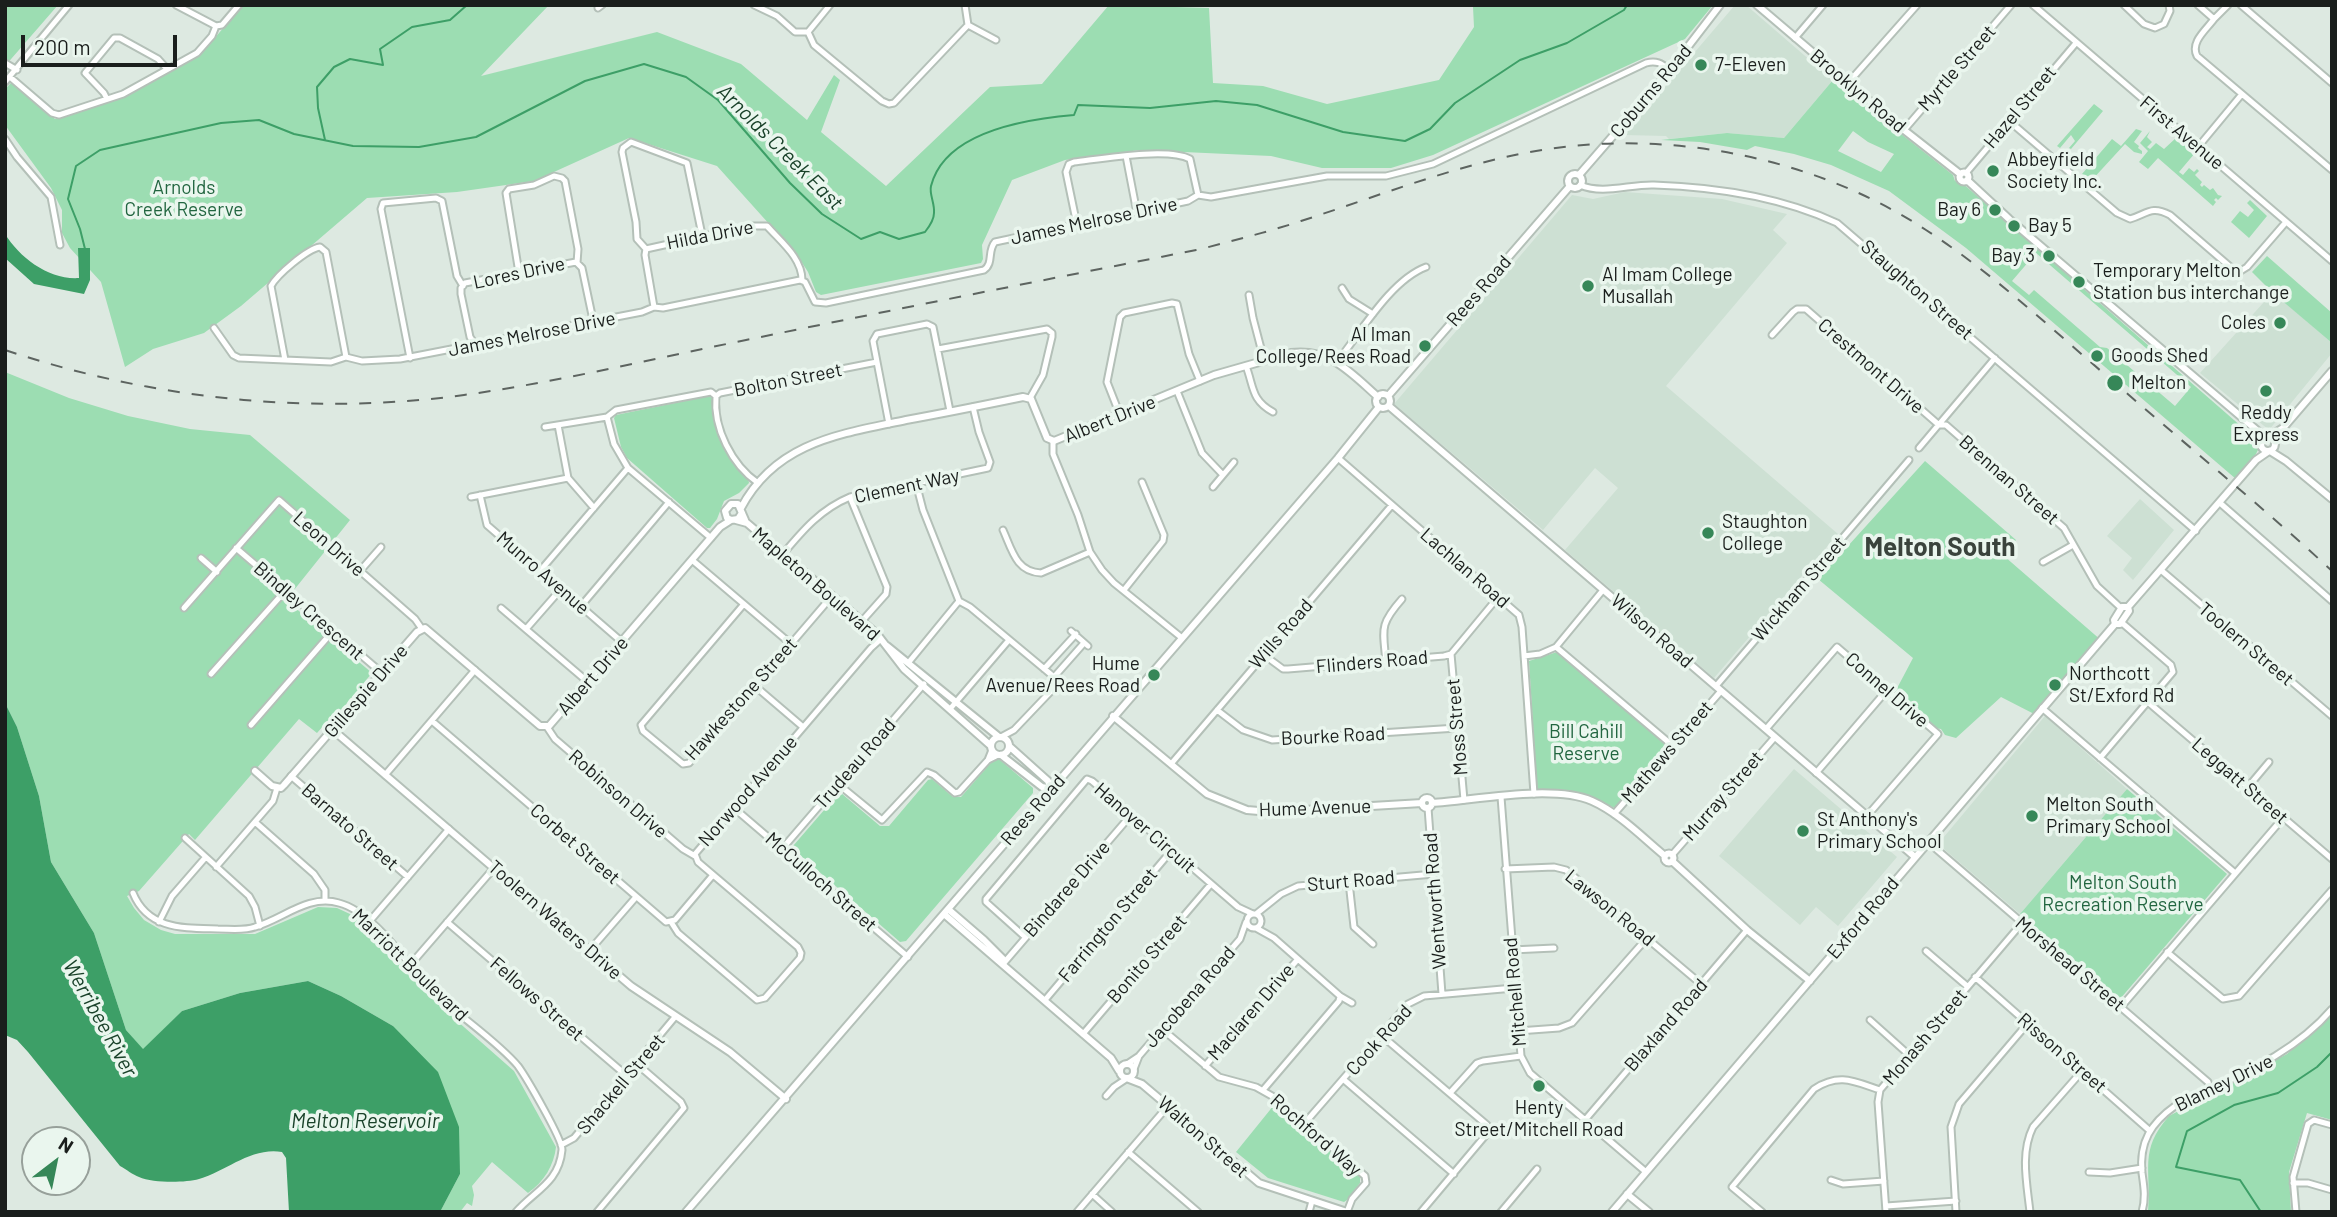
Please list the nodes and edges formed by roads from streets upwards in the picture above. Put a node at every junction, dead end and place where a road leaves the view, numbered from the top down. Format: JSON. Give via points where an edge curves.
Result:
{"nodes":[{"id":1,"x":69,"y":5,"type":"edge"},
{"id":2,"x":176,"y":5,"type":"edge"},
{"id":3,"x":239,"y":5,"type":"edge"},
{"id":4,"x":754,"y":5,"type":"edge"},
{"id":5,"x":830,"y":5,"type":"edge"},
{"id":6,"x":965,"y":5,"type":"edge"},
{"id":7,"x":1720,"y":5,"type":"edge"},
{"id":8,"x":1757,"y":5,"type":"edge"},
{"id":9,"x":1823,"y":5,"type":"edge"},
{"id":10,"x":1917,"y":5,"type":"edge"},
{"id":11,"x":2011,"y":5,"type":"edge"},
{"id":12,"x":2033,"y":5,"type":"edge"},
{"id":13,"x":2124,"y":5,"type":"edge"},
{"id":14,"x":2169,"y":5,"type":"edge"},
{"id":15,"x":2198,"y":5,"type":"edge"},
{"id":16,"x":2228,"y":5,"type":"edge"},
{"id":17,"x":2241,"y":5,"type":"edge"},
{"id":18,"x":2214,"y":19,"type":"junction"},
{"id":19,"x":968,"y":25,"type":"junction"},
{"id":20,"x":216,"y":26,"type":"junction"},
{"id":21,"x":808,"y":32,"type":"junction"},
{"id":22,"x":1796,"y":38,"type":"junction"},
{"id":23,"x":996,"y":40,"type":"dead end"},
{"id":24,"x":2076,"y":43,"type":"junction"},
{"id":25,"x":5,"y":63,"type":"edge"},
{"id":26,"x":167,"y":69,"type":"junction"},
{"id":27,"x":17,"y":70,"type":"junction"},
{"id":28,"x":1670,"y":70,"type":"junction"},
{"id":29,"x":8,"y":79,"type":"edge"},
{"id":30,"x":2332,"y":82,"type":"edge"},
{"id":31,"x":1848,"y":83,"type":"junction"},
{"id":32,"x":2242,"y":94,"type":"junction"},
{"id":33,"x":107,"y":99,"type":"junction"},
{"id":34,"x":2008,"y":120,"type":"junction"},
{"id":35,"x":1904,"y":130,"type":"junction"},
{"id":36,"x":5,"y":139,"type":"edge"},
{"id":37,"x":2198,"y":147,"type":"junction"},
{"id":38,"x":1126,"y":156,"type":"junction"},
{"id":39,"x":2332,"y":170,"type":"edge"},
{"id":40,"x":1579,"y":175,"type":"junction"},
{"id":41,"x":1964,"y":175,"type":"junction"},
{"id":42,"x":1570,"y":186,"type":"junction"},
{"id":43,"x":1580,"y":186,"type":"junction"},
{"id":44,"x":1198,"y":195,"type":"junction"},
{"id":45,"x":1137,"y":213,"type":"junction"},
{"id":46,"x":2286,"y":222,"type":"junction"},
{"id":47,"x":1077,"y":225,"type":"junction"},
{"id":48,"x":702,"y":235,"type":"junction"},
{"id":49,"x":60,"y":245,"type":"dead end"},
{"id":50,"x":646,"y":249,"type":"junction"},
{"id":51,"x":2332,"y":261,"type":"edge"},
{"id":52,"x":576,"y":263,"type":"junction"},
{"id":53,"x":1426,"y":267,"type":"dead end"},
{"id":54,"x":519,"y":273,"type":"junction"},
{"id":55,"x":802,"y":280,"type":"junction"},
{"id":56,"x":463,"y":286,"type":"junction"},
{"id":57,"x":1342,"y":288,"type":"dead end"},
{"id":58,"x":1250,"y":295,"type":"dead end"},
{"id":59,"x":654,"y":307,"type":"junction"},
{"id":60,"x":1373,"y":314,"type":"junction"},
{"id":61,"x":593,"y":320,"type":"junction"},
{"id":62,"x":214,"y":328,"type":"dead end"},
{"id":63,"x":1772,"y":335,"type":"dead end"},
{"id":64,"x":475,"y":344,"type":"junction"},
{"id":65,"x":938,"y":349,"type":"junction"},
{"id":66,"x":346,"y":358,"type":"junction"},
{"id":67,"x":410,"y":358,"type":"junction"},
{"id":68,"x":1995,"y":358,"type":"junction"},
{"id":69,"x":285,"y":360,"type":"junction"},
{"id":70,"x":1264,"y":360,"type":"junction"},
{"id":71,"x":877,"y":362,"type":"junction"},
{"id":72,"x":1337,"y":362,"type":"junction"},
{"id":73,"x":1245,"y":366,"type":"junction"},
{"id":74,"x":2332,"y":371,"type":"edge"},
{"id":75,"x":1200,"y":381,"type":"junction"},
{"id":76,"x":1177,"y":391,"type":"junction"},
{"id":77,"x":716,"y":396,"type":"junction"},
{"id":78,"x":1388,"y":396,"type":"junction"},
{"id":79,"x":1378,"y":397,"type":"junction"},
{"id":80,"x":1030,"y":398,"type":"junction"},
{"id":81,"x":1389,"y":406,"type":"junction"},
{"id":82,"x":973,"y":407,"type":"junction"},
{"id":83,"x":1379,"y":407,"type":"junction"},
{"id":84,"x":950,"y":411,"type":"junction"},
{"id":85,"x":1273,"y":412,"type":"dead end"},
{"id":86,"x":1120,"y":415,"type":"junction"},
{"id":87,"x":607,"y":417,"type":"junction"},
{"id":88,"x":890,"y":424,"type":"junction"},
{"id":89,"x":558,"y":425,"type":"junction"},
{"id":90,"x":1939,"y":425,"type":"junction"},
{"id":91,"x":545,"y":427,"type":"dead end"},
{"id":92,"x":2283,"y":428,"type":"junction"},
{"id":93,"x":2264,"y":441,"type":"junction"},
{"id":94,"x":1053,"y":442,"type":"junction"},
{"id":95,"x":1919,"y":448,"type":"dead end"},
{"id":96,"x":2272,"y":448,"type":"junction"},
{"id":97,"x":1338,"y":458,"type":"junction"},
{"id":98,"x":1909,"y":460,"type":"dead end"},
{"id":99,"x":2256,"y":460,"type":"junction"},
{"id":100,"x":1234,"y":462,"type":"dead end"},
{"id":101,"x":628,"y":468,"type":"junction"},
{"id":102,"x":1223,"y":475,"type":"junction"},
{"id":103,"x":568,"y":478,"type":"junction"},
{"id":104,"x":916,"y":482,"type":"junction"},
{"id":105,"x":1142,"y":482,"type":"dead end"},
{"id":106,"x":758,"y":483,"type":"junction"},
{"id":107,"x":1213,"y":487,"type":"dead end"},
{"id":108,"x":480,"y":495,"type":"junction"},
{"id":109,"x":471,"y":497,"type":"dead end"},
{"id":110,"x":746,"y":497,"type":"junction"},
{"id":111,"x":850,"y":497,"type":"junction"},
{"id":112,"x":2332,"y":499,"type":"edge"},
{"id":113,"x":669,"y":502,"type":"junction"},
{"id":114,"x":734,"y":503,"type":"junction"},
{"id":115,"x":2220,"y":503,"type":"junction"},
{"id":116,"x":1392,"y":505,"type":"junction"},
{"id":117,"x":594,"y":508,"type":"junction"},
{"id":118,"x":725,"y":514,"type":"junction"},
{"id":119,"x":744,"y":516,"type":"junction"},
{"id":120,"x":734,"y":520,"type":"junction"},
{"id":121,"x":720,"y":527,"type":"junction"},
{"id":122,"x":1003,"y":530,"type":"dead end"},
{"id":123,"x":2196,"y":531,"type":"junction"},
{"id":124,"x":711,"y":538,"type":"junction"},
{"id":125,"x":2073,"y":545,"type":"junction"},
{"id":126,"x":381,"y":547,"type":"dead end"},
{"id":127,"x":236,"y":548,"type":"junction"},
{"id":128,"x":1090,"y":552,"type":"junction"},
{"id":129,"x":783,"y":554,"type":"junction"},
{"id":130,"x":201,"y":558,"type":"dead end"},
{"id":131,"x":692,"y":560,"type":"junction"},
{"id":132,"x":2043,"y":562,"type":"dead end"},
{"id":133,"x":2162,"y":570,"type":"junction"},
{"id":134,"x":360,"y":571,"type":"junction"},
{"id":135,"x":540,"y":571,"type":"junction"},
{"id":136,"x":217,"y":572,"type":"junction"},
{"id":137,"x":561,"y":589,"type":"junction"},
{"id":138,"x":286,"y":590,"type":"junction"},
{"id":139,"x":1124,"y":590,"type":"junction"},
{"id":140,"x":1603,"y":590,"type":"junction"},
{"id":141,"x":832,"y":596,"type":"junction"},
{"id":142,"x":1499,"y":596,"type":"junction"},
{"id":143,"x":1402,"y":599,"type":"dead end"},
{"id":144,"x":959,"y":601,"type":"junction"},
{"id":145,"x":2332,"y":601,"type":"edge"},
{"id":146,"x":744,"y":604,"type":"junction"},
{"id":147,"x":581,"y":606,"type":"junction"},
{"id":148,"x":184,"y":608,"type":"dead end"},
{"id":149,"x":501,"y":608,"type":"dead end"},
{"id":150,"x":2125,"y":608,"type":"junction"},
{"id":151,"x":862,"y":621,"type":"junction"},
{"id":152,"x":2118,"y":623,"type":"junction"},
{"id":153,"x":422,"y":629,"type":"junction"},
{"id":154,"x":526,"y":629,"type":"junction"},
{"id":155,"x":333,"y":631,"type":"junction"},
{"id":156,"x":1182,"y":638,"type":"junction"},
{"id":157,"x":1009,"y":640,"type":"junction"},
{"id":158,"x":622,"y":642,"type":"junction"},
{"id":159,"x":883,"y":642,"type":"junction"},
{"id":160,"x":791,"y":644,"type":"junction"},
{"id":161,"x":1556,"y":647,"type":"junction"},
{"id":162,"x":1451,"y":653,"type":"junction"},
{"id":163,"x":1264,"y":655,"type":"junction"},
{"id":164,"x":1524,"y":656,"type":"junction"},
{"id":165,"x":909,"y":662,"type":"junction"},
{"id":166,"x":1385,"y":662,"type":"junction"},
{"id":167,"x":1044,"y":669,"type":"junction"},
{"id":168,"x":475,"y":670,"type":"junction"},
{"id":169,"x":382,"y":673,"type":"junction"},
{"id":170,"x":211,"y":674,"type":"dead end"},
{"id":171,"x":1054,"y":677,"type":"junction"},
{"id":172,"x":928,"y":678,"type":"junction"},
{"id":173,"x":588,"y":682,"type":"junction"},
{"id":174,"x":755,"y":686,"type":"junction"},
{"id":175,"x":922,"y":686,"type":"junction"},
{"id":176,"x":1718,"y":688,"type":"junction"},
{"id":177,"x":1887,"y":690,"type":"junction"},
{"id":178,"x":956,"y":702,"type":"junction"},
{"id":179,"x":2148,"y":703,"type":"junction"},
{"id":180,"x":2042,"y":708,"type":"junction"},
{"id":181,"x":950,"y":709,"type":"junction"},
{"id":182,"x":1217,"y":710,"type":"junction"},
{"id":183,"x":1113,"y":716,"type":"junction"},
{"id":184,"x":2332,"y":716,"type":"edge"},
{"id":185,"x":432,"y":721,"type":"junction"},
{"id":186,"x":251,"y":725,"type":"dead end"},
{"id":187,"x":547,"y":727,"type":"junction"},
{"id":188,"x":803,"y":727,"type":"junction"},
{"id":189,"x":1457,"y":728,"type":"junction"},
{"id":190,"x":1766,"y":729,"type":"junction"},
{"id":191,"x":332,"y":730,"type":"junction"},
{"id":192,"x":1014,"y":730,"type":"junction"},
{"id":193,"x":1000,"y":737,"type":"junction"},
{"id":194,"x":1775,"y":737,"type":"junction"},
{"id":195,"x":1009,"y":745,"type":"junction"},
{"id":196,"x":1673,"y":746,"type":"junction"},
{"id":197,"x":995,"y":751,"type":"junction"},
{"id":198,"x":2101,"y":758,"type":"junction"},
{"id":199,"x":2269,"y":762,"type":"dead end"},
{"id":200,"x":1171,"y":764,"type":"junction"},
{"id":201,"x":254,"y":771,"type":"dead end"},
{"id":202,"x":1816,"y":773,"type":"junction"},
{"id":203,"x":385,"y":775,"type":"junction"},
{"id":204,"x":291,"y":776,"type":"junction"},
{"id":205,"x":838,"y":784,"type":"junction"},
{"id":206,"x":2248,"y":787,"type":"junction"},
{"id":207,"x":277,"y":788,"type":"junction"},
{"id":208,"x":1051,"y":789,"type":"junction"},
{"id":209,"x":1534,"y":794,"type":"junction"},
{"id":210,"x":1501,"y":797,"type":"junction"},
{"id":211,"x":1464,"y":800,"type":"junction"},
{"id":212,"x":1427,"y":805,"type":"junction"},
{"id":213,"x":734,"y":808,"type":"junction"},
{"id":214,"x":1614,"y":814,"type":"junction"},
{"id":215,"x":1131,"y":815,"type":"junction"},
{"id":216,"x":1867,"y":816,"type":"junction"},
{"id":217,"x":2283,"y":818,"type":"junction"},
{"id":218,"x":255,"y":822,"type":"junction"},
{"id":219,"x":449,"y":829,"type":"junction"},
{"id":220,"x":185,"y":838,"type":"dead end"},
{"id":221,"x":1928,"y":842,"type":"junction"},
{"id":222,"x":782,"y":849,"type":"junction"},
{"id":223,"x":1171,"y":850,"type":"junction"},
{"id":224,"x":695,"y":856,"type":"junction"},
{"id":225,"x":1670,"y":857,"type":"junction"},
{"id":226,"x":1915,"y":857,"type":"junction"},
{"id":227,"x":205,"y":858,"type":"junction"},
{"id":228,"x":2332,"y":859,"type":"edge"},
{"id":229,"x":216,"y":867,"type":"junction"},
{"id":230,"x":494,"y":867,"type":"junction"},
{"id":231,"x":1505,"y":869,"type":"junction"},
{"id":232,"x":2235,"y":873,"type":"junction"},
{"id":233,"x":1434,"y":874,"type":"junction"},
{"id":234,"x":713,"y":875,"type":"junction"},
{"id":235,"x":408,"y":877,"type":"junction"},
{"id":236,"x":1349,"y":882,"type":"junction"},
{"id":237,"x":1211,"y":884,"type":"junction"},
{"id":238,"x":2332,"y":890,"type":"edge"},
{"id":239,"x":132,"y":893,"type":"dead end"},
{"id":240,"x":636,"y":897,"type":"junction"},
{"id":241,"x":325,"y":901,"type":"junction"},
{"id":242,"x":1238,"y":906,"type":"junction"},
{"id":243,"x":946,"y":912,"type":"junction"},
{"id":244,"x":1258,"y":917,"type":"junction"},
{"id":245,"x":159,"y":922,"type":"junction"},
{"id":246,"x":369,"y":922,"type":"junction"},
{"id":247,"x":447,"y":922,"type":"junction"},
{"id":248,"x":671,"y":922,"type":"junction"},
{"id":249,"x":1246,"y":922,"type":"junction"},
{"id":250,"x":2022,"y":923,"type":"junction"},
{"id":251,"x":260,"y":926,"type":"junction"},
{"id":252,"x":1256,"y":928,"type":"junction"},
{"id":253,"x":1747,"y":930,"type":"junction"},
{"id":254,"x":1025,"y":937,"type":"junction"},
{"id":255,"x":1274,"y":938,"type":"junction"},
{"id":256,"x":1647,"y":938,"type":"junction"},
{"id":257,"x":1240,"y":939,"type":"junction"},
{"id":258,"x":1373,"y":944,"type":"dead end"},
{"id":259,"x":1554,"y":948,"type":"dead end"},
{"id":260,"x":590,"y":950,"type":"junction"},
{"id":261,"x":1512,"y":950,"type":"junction"},
{"id":262,"x":1926,"y":951,"type":"dead end"},
{"id":263,"x":2167,"y":952,"type":"junction"},
{"id":264,"x":908,"y":957,"type":"junction"},
{"id":265,"x":1298,"y":959,"type":"junction"},
{"id":266,"x":1004,"y":963,"type":"junction"},
{"id":267,"x":411,"y":964,"type":"junction"},
{"id":268,"x":1975,"y":977,"type":"junction"},
{"id":269,"x":1810,"y":981,"type":"junction"},
{"id":270,"x":1701,"y":984,"type":"junction"},
{"id":271,"x":1967,"y":986,"type":"junction"},
{"id":272,"x":1514,"y":989,"type":"junction"},
{"id":273,"x":1442,"y":994,"type":"junction"},
{"id":274,"x":1340,"y":996,"type":"junction"},
{"id":275,"x":1045,"y":1000,"type":"junction"},
{"id":276,"x":1352,"y":1003,"type":"dead end"},
{"id":277,"x":2121,"y":1007,"type":"junction"},
{"id":278,"x":2332,"y":1009,"type":"edge"},
{"id":279,"x":676,"y":1017,"type":"junction"},
{"id":280,"x":1870,"y":1020,"type":"dead end"},
{"id":281,"x":2028,"y":1023,"type":"junction"},
{"id":282,"x":1162,"y":1029,"type":"junction"},
{"id":283,"x":1518,"y":1031,"type":"junction"},
{"id":284,"x":1083,"y":1034,"type":"junction"},
{"id":285,"x":1381,"y":1035,"type":"junction"},
{"id":286,"x":1908,"y":1054,"type":"junction"},
{"id":287,"x":1139,"y":1056,"type":"junction"},
{"id":288,"x":1521,"y":1056,"type":"junction"},
{"id":289,"x":1111,"y":1058,"type":"junction"},
{"id":290,"x":638,"y":1064,"type":"junction"},
{"id":291,"x":1126,"y":1064,"type":"junction"},
{"id":292,"x":1205,"y":1066,"type":"junction"},
{"id":293,"x":1134,"y":1070,"type":"junction"},
{"id":294,"x":2083,"y":1070,"type":"junction"},
{"id":295,"x":1120,"y":1072,"type":"junction"},
{"id":296,"x":627,"y":1076,"type":"junction"},
{"id":297,"x":1128,"y":1079,"type":"junction"},
{"id":298,"x":1343,"y":1079,"type":"junction"},
{"id":299,"x":1142,"y":1084,"type":"junction"},
{"id":300,"x":1114,"y":1087,"type":"junction"},
{"id":301,"x":2210,"y":1088,"type":"junction"},
{"id":302,"x":1264,"y":1090,"type":"junction"},
{"id":303,"x":1880,"y":1090,"type":"junction"},
{"id":304,"x":1450,"y":1093,"type":"junction"},
{"id":305,"x":1106,"y":1096,"type":"dead end"},
{"id":306,"x":786,"y":1099,"type":"junction"},
{"id":307,"x":1168,"y":1106,"type":"junction"},
{"id":308,"x":1585,"y":1120,"type":"junction"},
{"id":309,"x":1304,"y":1124,"type":"junction"},
{"id":310,"x":2332,"y":1125,"type":"edge"},
{"id":311,"x":2149,"y":1130,"type":"junction"},
{"id":312,"x":561,"y":1145,"type":"junction"},
{"id":313,"x":1128,"y":1152,"type":"junction"},
{"id":314,"x":2142,"y":1168,"type":"junction"},
{"id":315,"x":1537,"y":1169,"type":"dead end"},
{"id":316,"x":1646,"y":1172,"type":"junction"},
{"id":317,"x":2089,"y":1172,"type":"dead end"},
{"id":318,"x":1454,"y":1174,"type":"junction"},
{"id":319,"x":1831,"y":1180,"type":"dead end"},
{"id":320,"x":1884,"y":1181,"type":"junction"},
{"id":321,"x":2294,"y":1183,"type":"junction"},
{"id":322,"x":2332,"y":1189,"type":"edge"},
{"id":323,"x":1092,"y":1194,"type":"junction"},
{"id":324,"x":1628,"y":1194,"type":"junction"},
{"id":325,"x":1312,"y":1201,"type":"junction"},
{"id":326,"x":1956,"y":1201,"type":"junction"},
{"id":327,"x":1886,"y":1209,"type":"edge"},
{"id":328,"x":516,"y":1212,"type":"edge"},
{"id":329,"x":597,"y":1212,"type":"edge"},
{"id":330,"x":686,"y":1212,"type":"edge"},
{"id":331,"x":1077,"y":1212,"type":"edge"},
{"id":332,"x":1112,"y":1212,"type":"edge"},
{"id":333,"x":1198,"y":1212,"type":"edge"},
{"id":334,"x":1309,"y":1212,"type":"edge"},
{"id":335,"x":1347,"y":1212,"type":"edge"},
{"id":336,"x":1421,"y":1212,"type":"edge"},
{"id":337,"x":1501,"y":1212,"type":"edge"},
{"id":338,"x":1612,"y":1212,"type":"edge"},
{"id":339,"x":1648,"y":1212,"type":"edge"},
{"id":340,"x":1762,"y":1212,"type":"edge"},
{"id":341,"x":1956,"y":1212,"type":"edge"},
{"id":342,"x":2030,"y":1212,"type":"edge"},
{"id":343,"x":2142,"y":1212,"type":"edge"},
{"id":344,"x":2296,"y":1212,"type":"edge"}],
"edges":[{"from":1,"to":27,"type":"street"},
{"from":2,"to":20,"type":"street"},
{"from":3,"to":20,"type":"street"},
{"from":4,"to":21,"type":"street","via":[[795,32]]},
{"from":5,"to":21,"type":"street"},
{"from":6,"to":19,"type":"street"},
{"from":7,"to":28,"type":"street","name":"Coburns Road"},
{"from":8,"to":22,"type":"street","name":"Brooklyn Road"},
{"from":9,"to":22,"type":"street"},
{"from":10,"to":31,"type":"street"},
{"from":11,"to":35,"type":"street","name":"Myrtle Street"},
{"from":12,"to":24,"type":"street","name":"First Avenue"},
{"from":13,"to":14,"type":"street","via":[[2155,28],[2164,24]]},
{"from":15,"to":18,"type":"street"},
{"from":16,"to":18,"type":"street"},
{"from":17,"to":30,"type":"street"},
{"from":18,"to":32,"type":"street","via":[[2194,49]]},
{"from":19,"to":21,"type":"street","via":[[889,104],[814,44]]},
{"from":19,"to":23,"type":"street"},
{"from":20,"to":26,"type":"street","via":[[201,49]]},
{"from":22,"to":31,"type":"street","name":"Brooklyn Road"},
{"from":24,"to":34,"type":"street","name":"Hazel Street"},
{"from":24,"to":37,"type":"street","name":"First Avenue"},
{"from":25,"to":27,"type":"street"},
{"from":26,"to":33,"type":"street"},
{"from":26,"to":33,"type":"street","via":[[158,59],[116,37],[85,73]]},
{"from":27,"to":29,"type":"street"},
{"from":28,"to":40,"type":"street","name":"Coburns Road"},
{"from":28,"to":44,"type":"street","name":"James Melrose Drive","via":[[1661,63],[1646,63],[1444,159],[1408,171],[1386,176],[1327,176],[1211,197]]},
{"from":29,"to":33,"type":"street","via":[[59,115]]},
{"from":31,"to":35,"type":"street","name":"Brooklyn Road"},
{"from":32,"to":37,"type":"street"},
{"from":32,"to":39,"type":"street"},
{"from":34,"to":41,"type":"street","name":"Hazel Street"},
{"from":34,"to":46,"type":"street","via":[[2117,213],[2130,219],[2160,210],[2235,271],[2247,267]]},
{"from":35,"to":41,"type":"street","name":"Brooklyn Road"},
{"from":36,"to":49,"type":"street","via":[[51,197]]},
{"from":37,"to":46,"type":"street","name":"First Avenue"},
{"from":38,"to":44,"type":"street","via":[[1187,157]]},
{"from":38,"to":45,"type":"street"},
{"from":38,"to":47,"type":"street","via":[[1069,164],[1066,172]]},
{"from":40,"to":42,"type":"street","via":[[1569,177]]},
{"from":40,"to":43,"type":"street"},
{"from":41,"to":93,"type":"street","name":"Brooklyn Road"},
{"from":42,"to":43,"type":"street"},
{"from":42,"to":78,"type":"street","name":"Rees Road"},
{"from":43,"to":68,"type":"street","name":"Staughton Street","via":[[1597,190],[1638,184],[1689,186],[1768,200],[1827,218],[1846,229]]},
{"from":44,"to":45,"type":"street","name":"James Melrose Drive"},
{"from":45,"to":47,"type":"street","name":"James Melrose Drive"},
{"from":46,"to":51,"type":"street","name":"First Avenue"},
{"from":47,"to":55,"type":"street","name":"James Melrose Drive","via":[[995,242],[984,270],[827,303],[815,302]]},
{"from":48,"to":50,"type":"street","name":"Hilda Drive"},
{"from":48,"to":50,"type":"street","via":[[687,163],[631,142],[622,152],[637,239]]},
{"from":48,"to":55,"type":"street","name":"Hilda Drive","via":[[767,226],[797,261]]},
{"from":50,"to":59,"type":"street","name":"Hilda Drive"},
{"from":52,"to":54,"type":"street","name":"Lores Drive"},
{"from":52,"to":54,"type":"street","via":[[578,249],[565,181],[554,176],[506,193]]},
{"from":52,"to":61,"type":"street","name":"Lores Drive","via":[[582,268]]},
{"from":53,"to":60,"type":"street","via":[[1415,271]]},
{"from":54,"to":56,"type":"street","name":"Lores Drive"},
{"from":55,"to":59,"type":"street","name":"James Melrose Drive"},
{"from":56,"to":64,"type":"street","name":"Lores Drive"},
{"from":56,"to":67,"type":"street","via":[[442,201],[383,203]]},
{"from":57,"to":60,"type":"street","via":[[1349,299]]},
{"from":58,"to":70,"type":"street"},
{"from":59,"to":61,"type":"street","name":"James Melrose Drive"},
{"from":60,"to":72,"type":"street"},
{"from":61,"to":64,"type":"street","name":"James Melrose Drive"},
{"from":62,"to":69,"type":"street","name":"James Melrose Drive","via":[[239,358]]},
{"from":63,"to":90,"type":"street","name":"Crestmont Drive","via":[[1793,312],[1806,309]]},
{"from":64,"to":67,"type":"street","name":"James Melrose Drive"},
{"from":65,"to":71,"type":"street","via":[[934,329],[926,324],[875,335]]},
{"from":65,"to":80,"type":"street","via":[[1047,328],[1052,337],[1043,375]]},
{"from":65,"to":84,"type":"street"},
{"from":66,"to":67,"type":"street","name":"James Melrose Drive"},
{"from":66,"to":69,"type":"street","name":"James Melrose Drive","via":[[331,362]]},
{"from":66,"to":69,"type":"street","via":[[326,252],[320,247],[272,285]]},
{"from":68,"to":90,"type":"street"},
{"from":68,"to":123,"type":"street","name":"Staughton Street"},
{"from":70,"to":72,"type":"street","name":"Albert Drive","via":[[1304,351]]},
{"from":70,"to":73,"type":"street","name":"Albert Drive"},
{"from":71,"to":77,"type":"street","name":"Bolton Street"},
{"from":71,"to":88,"type":"street"},
{"from":72,"to":79,"type":"street","name":"Albert Drive"},
{"from":73,"to":75,"type":"street","name":"Albert Drive"},
{"from":73,"to":85,"type":"street","via":[[1256,400]]},
{"from":74,"to":92,"type":"street"},
{"from":75,"to":76,"type":"street","name":"Albert Drive"},
{"from":75,"to":86,"type":"street","via":[[1177,304],[1124,313],[1107,374]]},
{"from":76,"to":86,"type":"street","name":"Albert Drive"},
{"from":76,"to":102,"type":"street","via":[[1202,453]]},
{"from":77,"to":87,"type":"street","via":[[711,392],[616,410]]},
{"from":77,"to":106,"type":"street","name":"Bolton Street","via":[[727,447]]},
{"from":78,"to":79,"type":"street"},
{"from":78,"to":81,"type":"street"},
{"from":79,"to":83,"type":"street"},
{"from":80,"to":82,"type":"street"},
{"from":80,"to":94,"type":"street","name":"Albert Drive"},
{"from":81,"to":83,"type":"street"},
{"from":81,"to":140,"type":"street","name":"Wilson Road"},
{"from":82,"to":84,"type":"street"},
{"from":82,"to":104,"type":"street","name":"Clement Way","via":[[989,466]]},
{"from":83,"to":97,"type":"street","name":"Rees Road"},
{"from":84,"to":88,"type":"street"},
{"from":86,"to":94,"type":"street","name":"Albert Drive"},
{"from":87,"to":89,"type":"street"},
{"from":87,"to":101,"type":"street","via":[[614,444]]},
{"from":88,"to":106,"type":"street","via":[[805,447]]},
{"from":89,"to":91,"type":"street"},
{"from":89,"to":103,"type":"street"},
{"from":90,"to":95,"type":"street"},
{"from":90,"to":125,"type":"street","name":"Brennan Street","via":[[1946,425],[2064,528]]},
{"from":92,"to":93,"type":"street"},
{"from":92,"to":96,"type":"street"},
{"from":93,"to":96,"type":"street","via":[[2263,449]]},
{"from":93,"to":96,"type":"street","via":[[2272,438]]},
{"from":93,"to":99,"type":"street","name":"Exford Road"},
{"from":94,"to":128,"type":"street","via":[[1053,454]]},
{"from":96,"to":99,"type":"street","name":"Exford Road"},
{"from":96,"to":112,"type":"street"},
{"from":97,"to":116,"type":"street","name":"Lachlan Road"},
{"from":97,"to":156,"type":"street","name":"Rees Road"},
{"from":98,"to":176,"type":"street","name":"Wickham Street"},
{"from":99,"to":115,"type":"street","name":"Exford Road"},
{"from":100,"to":102,"type":"street"},
{"from":101,"to":113,"type":"street"},
{"from":101,"to":117,"type":"street"},
{"from":102,"to":107,"type":"street"},
{"from":103,"to":108,"type":"street"},
{"from":103,"to":117,"type":"street"},
{"from":104,"to":111,"type":"street","name":"Clement Way"},
{"from":104,"to":144,"type":"street"},
{"from":105,"to":139,"type":"street","via":[[1163,541]]},
{"from":106,"to":110,"type":"street"},
{"from":108,"to":109,"type":"street"},
{"from":108,"to":135,"type":"street","name":"Munro Avenue","via":[[487,525]]},
{"from":110,"to":114,"type":"street"},
{"from":110,"to":119,"type":"street"},
{"from":111,"to":129,"type":"street","name":"Clement Way","via":[[817,516]]},
{"from":111,"to":151,"type":"street","via":[[887,587]]},
{"from":113,"to":124,"type":"street"},
{"from":113,"to":147,"type":"street"},
{"from":114,"to":118,"type":"street","name":"Albert Drive","via":[[726,506]]},
{"from":114,"to":119,"type":"street","name":"Mapleton Boulevard"},
{"from":115,"to":123,"type":"street","name":"Exford Road"},
{"from":115,"to":145,"type":"street"},
{"from":116,"to":142,"type":"street","name":"Lachlan Road"},
{"from":116,"to":163,"type":"street","name":"Wills Road"},
{"from":117,"to":135,"type":"street"},
{"from":118,"to":120,"type":"street"},
{"from":118,"to":121,"type":"street","name":"Albert Drive"},
{"from":119,"to":120,"type":"street","name":"Albert Drive"},
{"from":119,"to":129,"type":"street","name":"Mapleton Boulevard"},
{"from":120,"to":121,"type":"street","name":"Albert Drive"},
{"from":121,"to":124,"type":"street","name":"Albert Drive"},
{"from":122,"to":128,"type":"street","via":[[1017,563],[1034,573]]},
{"from":123,"to":133,"type":"street","name":"Exford Road"},
{"from":124,"to":131,"type":"street","name":"Albert Drive"},
{"from":125,"to":132,"type":"street"},
{"from":125,"to":150,"type":"street","name":"Brennan Street","via":[[2097,586]]},
{"from":126,"to":134,"type":"street"},
{"from":127,"to":134,"type":"street","name":"Leon Drive","via":[[279,500]]},
{"from":127,"to":136,"type":"street","name":"Leon Drive"},
{"from":127,"to":138,"type":"street","name":"Bindley Crescent"},
{"from":128,"to":139,"type":"street","via":[[1107,577]]},
{"from":129,"to":141,"type":"street","name":"Mapleton Boulevard"},
{"from":130,"to":136,"type":"street"},
{"from":131,"to":146,"type":"street"},
{"from":131,"to":158,"type":"street","name":"Albert Drive"},
{"from":133,"to":150,"type":"street","name":"Exford Road"},
{"from":133,"to":184,"type":"street","name":"Toolern Street"},
{"from":134,"to":153,"type":"street","name":"Leon Drive"},
{"from":135,"to":137,"type":"street","name":"Munro Avenue"},
{"from":136,"to":148,"type":"street","name":"Leon Drive"},
{"from":137,"to":147,"type":"street","name":"Munro Avenue"},
{"from":137,"to":154,"type":"street"},
{"from":138,"to":155,"type":"street","name":"Bindley Crescent"},
{"from":138,"to":170,"type":"street"},
{"from":139,"to":156,"type":"street"},
{"from":140,"to":161,"type":"street"},
{"from":140,"to":176,"type":"street","name":"Wilson Road"},
{"from":141,"to":151,"type":"street","name":"Mapleton Boulevard"},
{"from":141,"to":160,"type":"street","name":"Hawkestone Street"},
{"from":142,"to":162,"type":"street","name":"Flinders Road"},
{"from":142,"to":164,"type":"street","name":"Lachlan Road","via":[[1519,615]]},
{"from":143,"to":166,"type":"street","via":[[1384,623]]},
{"from":144,"to":157,"type":"street"},
{"from":144,"to":165,"type":"street"},
{"from":146,"to":160,"type":"street"},
{"from":146,"to":174,"type":"street","name":"Hawkestone Street","via":[[640,727],[687,764]]},
{"from":147,"to":158,"type":"street","name":"Munro Avenue"},
{"from":149,"to":154,"type":"street"},
{"from":150,"to":152,"type":"street","name":"Exford Road","via":[[2129,611]]},
{"from":151,"to":159,"type":"street","name":"Mapleton Boulevard"},
{"from":152,"to":179,"type":"street","via":[[2171,666],[2172,674]]},
{"from":152,"to":180,"type":"street","name":"Exford Road"},
{"from":153,"to":168,"type":"street","name":"Gillespie Drive"},
{"from":153,"to":169,"type":"street","name":"Gillespie Drive"},
{"from":154,"to":173,"type":"street"},
{"from":155,"to":169,"type":"street","name":"Bindley Crescent"},
{"from":155,"to":186,"type":"street"},
{"from":156,"to":183,"type":"street","name":"Rees Road"},
{"from":157,"to":167,"type":"street"},
{"from":157,"to":178,"type":"street"},
{"from":158,"to":173,"type":"street","name":"Albert Drive"},
{"from":159,"to":165,"type":"street","name":"Mapleton Boulevard"},
{"from":159,"to":175,"type":"street","name":"Mapleton Boulevard"},
{"from":159,"to":188,"type":"street","name":"Norwood Avenue","via":[[871,648]]},
{"from":160,"to":174,"type":"street","name":"Hawkestone Street"},
{"from":161,"to":164,"type":"street"},
{"from":161,"to":196,"type":"street"},
{"from":162,"to":166,"type":"street","name":"Flinders Road"},
{"from":162,"to":189,"type":"street","name":"Moss Street"},
{"from":163,"to":166,"type":"street","name":"Flinders Road","via":[[1288,669]]},
{"from":163,"to":182,"type":"street","name":"Wills Road"},
{"from":164,"to":209,"type":"street","name":"Lachlan Road"},
{"from":165,"to":172,"type":"street","name":"Mapleton Boulevard"},
{"from":167,"to":171,"type":"street"},
{"from":167,"to":171,"type":"street","via":[[1073,632],[1086,645]]},
{"from":168,"to":185,"type":"street"},
{"from":168,"to":187,"type":"street","name":"Gillespie Drive","via":[[540,726]]},
{"from":169,"to":191,"type":"street","name":"Gillespie Drive"},
{"from":171,"to":192,"type":"street","via":[[1054,688]]},
{"from":172,"to":175,"type":"street","name":"Trudeau Road"},
{"from":172,"to":178,"type":"street","name":"Mapleton Boulevard"},
{"from":173,"to":187,"type":"street","name":"Albert Drive"},
{"from":174,"to":188,"type":"street"},
{"from":175,"to":181,"type":"street","name":"Mapleton Boulevard"},
{"from":175,"to":205,"type":"street","name":"Trudeau Road"},
{"from":176,"to":190,"type":"street","name":"Wilson Road"},
{"from":176,"to":196,"type":"street","name":"Mathews Street"},
{"from":177,"to":190,"type":"street","name":"Connel Drive","via":[[1837,647]]},
{"from":177,"to":202,"type":"street"},
{"from":177,"to":216,"type":"street","name":"Connel Drive","via":[[1938,734]]},
{"from":178,"to":181,"type":"street"},
{"from":178,"to":193,"type":"street","name":"Mapleton Boulevard"},
{"from":179,"to":198,"type":"street"},
{"from":179,"to":206,"type":"street","name":"Leggatt Street"},
{"from":180,"to":198,"type":"street"},
{"from":180,"to":221,"type":"street","name":"Exford Road"},
{"from":181,"to":197,"type":"street","name":"Mapleton Boulevard"},
{"from":182,"to":189,"type":"street","name":"Bourke Road","via":[[1252,734],[1272,740]]},
{"from":182,"to":200,"type":"street","name":"Wills Road"},
{"from":183,"to":200,"type":"street","name":"Hume Avenue"},
{"from":183,"to":208,"type":"street","name":"Rees Road"},
{"from":185,"to":203,"type":"street"},
{"from":185,"to":240,"type":"street","name":"Corbet Street"},
{"from":187,"to":224,"type":"street","name":"Robinson Drive","via":[[576,758]]},
{"from":188,"to":213,"type":"street","name":"Norwood Avenue"},
{"from":189,"to":211,"type":"street","name":"Moss Street"},
{"from":190,"to":194,"type":"street","name":"Wilson Road"},
{"from":191,"to":203,"type":"street","name":"Toolern Waters Drive"},
{"from":191,"to":204,"type":"street","name":"Gillespie Drive"},
{"from":192,"to":193,"type":"street"},
{"from":192,"to":195,"type":"street"},
{"from":193,"to":195,"type":"street","name":"Mapleton Boulevard"},
{"from":193,"to":197,"type":"street","via":[[993,740]]},
{"from":194,"to":202,"type":"street","name":"Wilson Road"},
{"from":194,"to":225,"type":"street","name":"Murray Street"},
{"from":195,"to":197,"type":"street","via":[[1007,752]]},
{"from":195,"to":208,"type":"street"},
{"from":196,"to":214,"type":"street","name":"Mathews Street"},
{"from":197,"to":205,"type":"street","via":[[957,793],[927,772],[883,820]]},
{"from":197,"to":208,"type":"street","name":"Mapleton Boulevard","via":[[1042,788]]},
{"from":198,"to":232,"type":"street"},
{"from":199,"to":206,"type":"street"},
{"from":200,"to":212,"type":"street","name":"Hume Avenue","via":[[1207,794],[1247,810]]},
{"from":201,"to":207,"type":"street"},
{"from":202,"to":216,"type":"street","name":"Wilson Road"},
{"from":203,"to":219,"type":"street","name":"Toolern Waters Drive"},
{"from":204,"to":207,"type":"street","name":"Gillespie Drive"},
{"from":204,"to":235,"type":"street","name":"Barnato Street"},
{"from":205,"to":222,"type":"street","name":"Trudeau Road"},
{"from":206,"to":217,"type":"street","name":"Leggatt Street"},
{"from":207,"to":218,"type":"street","via":[[273,801]]},
{"from":208,"to":243,"type":"street","name":"Rees Road"},
{"from":209,"to":210,"type":"street","name":"Hume Avenue"},
{"from":209,"to":214,"type":"street","name":"Hume Avenue","via":[[1576,796]]},
{"from":210,"to":211,"type":"street","name":"Hume Avenue"},
{"from":210,"to":231,"type":"street","name":"Mitchell Road"},
{"from":211,"to":212,"type":"street","name":"Hume Avenue"},
{"from":212,"to":233,"type":"street","name":"Wentworth Road"},
{"from":213,"to":222,"type":"street","name":"McCulloch Street"},
{"from":213,"to":224,"type":"street","name":"Norwood Avenue"},
{"from":214,"to":225,"type":"street","name":"Hume Avenue"},
{"from":215,"to":223,"type":"street","name":"Hanover Circuit"},
{"from":215,"to":254,"type":"street","name":"Bindaree Drive"},
{"from":215,"to":254,"type":"street","name":"Hanover Circuit","via":[[1087,779],[986,899]]},
{"from":216,"to":226,"type":"street","name":"Wilson Road"},
{"from":217,"to":228,"type":"street","name":"Leggatt Street"},
{"from":217,"to":232,"type":"street"},
{"from":218,"to":229,"type":"street"},
{"from":218,"to":241,"type":"street","via":[[314,874],[325,890]]},
{"from":219,"to":230,"type":"street","name":"Toolern Waters Drive"},
{"from":219,"to":235,"type":"street"},
{"from":220,"to":227,"type":"street"},
{"from":221,"to":226,"type":"street","name":"Exford Road"},
{"from":221,"to":250,"type":"street","name":"Morshead Street"},
{"from":222,"to":264,"type":"street","name":"McCulloch Street"},
{"from":223,"to":237,"type":"street","name":"Hanover Circuit"},
{"from":223,"to":275,"type":"street","name":"Farrington Street"},
{"from":224,"to":234,"type":"street","name":"Norwood Avenue"},
{"from":225,"to":253,"type":"street","name":"Hume Avenue"},
{"from":226,"to":269,"type":"street","name":"Exford Road"},
{"from":227,"to":229,"type":"street"},
{"from":227,"to":245,"type":"street","via":[[172,896]]},
{"from":229,"to":251,"type":"street","via":[[249,897]]},
{"from":230,"to":247,"type":"street"},
{"from":230,"to":260,"type":"street","name":"Toolern Waters Drive"},
{"from":231,"to":256,"type":"street","name":"Lawson Road","via":[[1566,870]]},
{"from":231,"to":261,"type":"street","name":"Mitchell Road"},
{"from":232,"to":263,"type":"street"},
{"from":233,"to":236,"type":"street","name":"Sturt Road"},
{"from":233,"to":273,"type":"street","name":"Wentworth Road"},
{"from":234,"to":248,"type":"street"},
{"from":234,"to":248,"type":"street","name":"Norwood Avenue","via":[[800,950],[800,958],[765,998],[754,998]]},
{"from":235,"to":246,"type":"street"},
{"from":236,"to":244,"type":"street","name":"Sturt Road","via":[[1289,888]]},
{"from":236,"to":258,"type":"street","via":[[1354,927]]},
{"from":237,"to":242,"type":"street","name":"Hanover Circuit"},
{"from":237,"to":284,"type":"street","name":"Bonito Street"},
{"from":238,"to":263,"type":"street","via":[[2239,996],[2223,999]]},
{"from":239,"to":245,"type":"street","via":[[144,912]]},
{"from":240,"to":248,"type":"street","name":"Corbet Street"},
{"from":240,"to":260,"type":"street"},
{"from":241,"to":246,"type":"street","name":"Marriott Boulevard","via":[[349,906]]},
{"from":241,"to":251,"type":"street","via":[[308,903]]},
{"from":242,"to":244,"type":"street"},
{"from":242,"to":249,"type":"street"},
{"from":243,"to":264,"type":"street","name":"Rees Road"},
{"from":243,"to":266,"type":"street","via":[[984,940]]},
{"from":244,"to":249,"type":"street","via":[[1248,917]]},
{"from":244,"to":252,"type":"street"},
{"from":244,"to":255,"type":"street"},
{"from":245,"to":251,"type":"street","via":[[180,928]]},
{"from":246,"to":267,"type":"street","name":"Marriott Boulevard"},
{"from":247,"to":267,"type":"street"},
{"from":247,"to":296,"type":"street","name":"Fellows Street"},
{"from":249,"to":252,"type":"street"},
{"from":249,"to":257,"type":"street","name":"Jacobena Road"},
{"from":250,"to":268,"type":"street","name":"Monash Street"},
{"from":250,"to":277,"type":"street","name":"Morshead Street"},
{"from":252,"to":255,"type":"street"},
{"from":252,"to":257,"type":"street","name":"Jacobena Road"},
{"from":253,"to":269,"type":"street","name":"Hume Avenue"},
{"from":253,"to":270,"type":"street","name":"Blaxland Road"},
{"from":254,"to":266,"type":"street","name":"Bindaree Drive"},
{"from":255,"to":265,"type":"street"},
{"from":256,"to":270,"type":"street","name":"Lawson Road"},
{"from":256,"to":283,"type":"street","via":[[1572,1023]]},
{"from":257,"to":282,"type":"street","name":"Jacobena Road"},
{"from":259,"to":261,"type":"street"},
{"from":260,"to":279,"type":"street","name":"Toolern Waters Drive"},
{"from":261,"to":272,"type":"street","name":"Mitchell Road"},
{"from":262,"to":271,"type":"street"},
{"from":263,"to":277,"type":"street"},
{"from":264,"to":306,"type":"street","name":"Rees Road"},
{"from":265,"to":274,"type":"street"},
{"from":265,"to":292,"type":"street","name":"Maclaren Drive"},
{"from":266,"to":275,"type":"street"},
{"from":267,"to":312,"type":"street","name":"Marriott Boulevard","via":[[439,997],[515,1063]]},
{"from":268,"to":271,"type":"street","name":"Monash Street"},
{"from":268,"to":281,"type":"street","name":"Risson Street"},
{"from":269,"to":316,"type":"street","name":"Exford Road"},
{"from":270,"to":308,"type":"street","name":"Blaxland Road"},
{"from":271,"to":286,"type":"street","name":"Monash Street"},
{"from":272,"to":273,"type":"street","name":"Cook Road"},
{"from":272,"to":283,"type":"street","name":"Mitchell Road"},
{"from":273,"to":285,"type":"street","name":"Cook Road","via":[[1408,1004]]},
{"from":274,"to":276,"type":"street"},
{"from":274,"to":302,"type":"street"},
{"from":275,"to":284,"type":"street"},
{"from":277,"to":301,"type":"street","name":"Morshead Street"},
{"from":278,"to":301,"type":"street","name":"Blamey Drive","via":[[2280,1055]]},
{"from":279,"to":290,"type":"street","name":"Shackell Street"},
{"from":279,"to":306,"type":"street","name":"Toolern Waters Drive","via":[[730,1052]]},
{"from":280,"to":286,"type":"street"},
{"from":281,"to":294,"type":"street","name":"Risson Street"},
{"from":281,"to":326,"type":"street","via":[[1954,1114]]},
{"from":282,"to":287,"type":"street","name":"Jacobena Road"},
{"from":282,"to":292,"type":"street","name":"Rochford Way"},
{"from":283,"to":288,"type":"street","name":"Mitchell Road"},
{"from":284,"to":289,"type":"street"},
{"from":285,"to":298,"type":"street","name":"Cook Road"},
{"from":285,"to":304,"type":"street"},
{"from":286,"to":303,"type":"street","name":"Monash Street"},
{"from":287,"to":291,"type":"street","name":"Jacobena Road"},
{"from":287,"to":293,"type":"street","name":"Jacobena Road"},
{"from":288,"to":304,"type":"street","via":[[1477,1063]]},
{"from":288,"to":308,"type":"street","name":"Mitchell Road","via":[[1530,1073]]},
{"from":289,"to":291,"type":"street"},
{"from":289,"to":295,"type":"street"},
{"from":290,"to":296,"type":"street","name":"Shackell Street"},
{"from":290,"to":329,"type":"street","via":[[684,1107]]},
{"from":291,"to":293,"type":"street"},
{"from":291,"to":295,"type":"street"},
{"from":292,"to":302,"type":"street","name":"Rochford Way","via":[[1223,1079]]},
{"from":293,"to":297,"type":"street"},
{"from":293,"to":299,"type":"street","name":"Walton Street"},
{"from":294,"to":311,"type":"street","name":"Risson Street"},
{"from":294,"to":342,"type":"street","via":[[2028,1137],[2024,1149]]},
{"from":295,"to":297,"type":"street"},
{"from":295,"to":300,"type":"street"},
{"from":296,"to":312,"type":"street","name":"Shackell Street","via":[[574,1138]]},
{"from":297,"to":299,"type":"street","name":"Walton Street"},
{"from":297,"to":300,"type":"street"},
{"from":298,"to":309,"type":"street","name":"Cook Road"},
{"from":298,"to":318,"type":"street"},
{"from":299,"to":307,"type":"street","name":"Walton Street"},
{"from":300,"to":305,"type":"street"},
{"from":301,"to":311,"type":"street","name":"Blamey Drive","via":[[2175,1106]]},
{"from":302,"to":309,"type":"street","name":"Rochford Way"},
{"from":303,"to":320,"type":"street","name":"Monash Street"},
{"from":303,"to":340,"type":"street","via":[[1839,1078],[1814,1089],[1732,1187]]},
{"from":304,"to":318,"type":"street","via":[[1490,1130]]},
{"from":306,"to":330,"type":"street","name":"Rees Road"},
{"from":307,"to":313,"type":"street"},
{"from":307,"to":325,"type":"street","name":"Walton Street","via":[[1259,1183]]},
{"from":308,"to":316,"type":"street","name":"Mitchell Road"},
{"from":309,"to":335,"type":"street","name":"Rochford Way","via":[[1365,1176],[1366,1183]]},
{"from":310,"to":321,"type":"street","via":[[2309,1122]]},
{"from":311,"to":314,"type":"street"},
{"from":312,"to":328,"type":"street","via":[[550,1181]]},
{"from":313,"to":323,"type":"street"},
{"from":313,"to":333,"type":"street"},
{"from":314,"to":317,"type":"street"},
{"from":314,"to":343,"type":"street","via":[[2146,1200]]},
{"from":315,"to":337,"type":"street"},
{"from":316,"to":324,"type":"street","name":"Exford Road"},
{"from":318,"to":336,"type":"street"},
{"from":319,"to":320,"type":"street","via":[[1843,1184]]},
{"from":320,"to":327,"type":"street","name":"Monash Street"},
{"from":321,"to":322,"type":"street"},
{"from":321,"to":344,"type":"street"},
{"from":323,"to":331,"type":"street"},
{"from":323,"to":332,"type":"street"},
{"from":324,"to":338,"type":"street","name":"Exford Road"},
{"from":324,"to":339,"type":"street"},
{"from":325,"to":334,"type":"street"},
{"from":325,"to":335,"type":"street","name":"Walton Street"},
{"from":326,"to":327,"type":"street"},
{"from":326,"to":341,"type":"street"}]}
